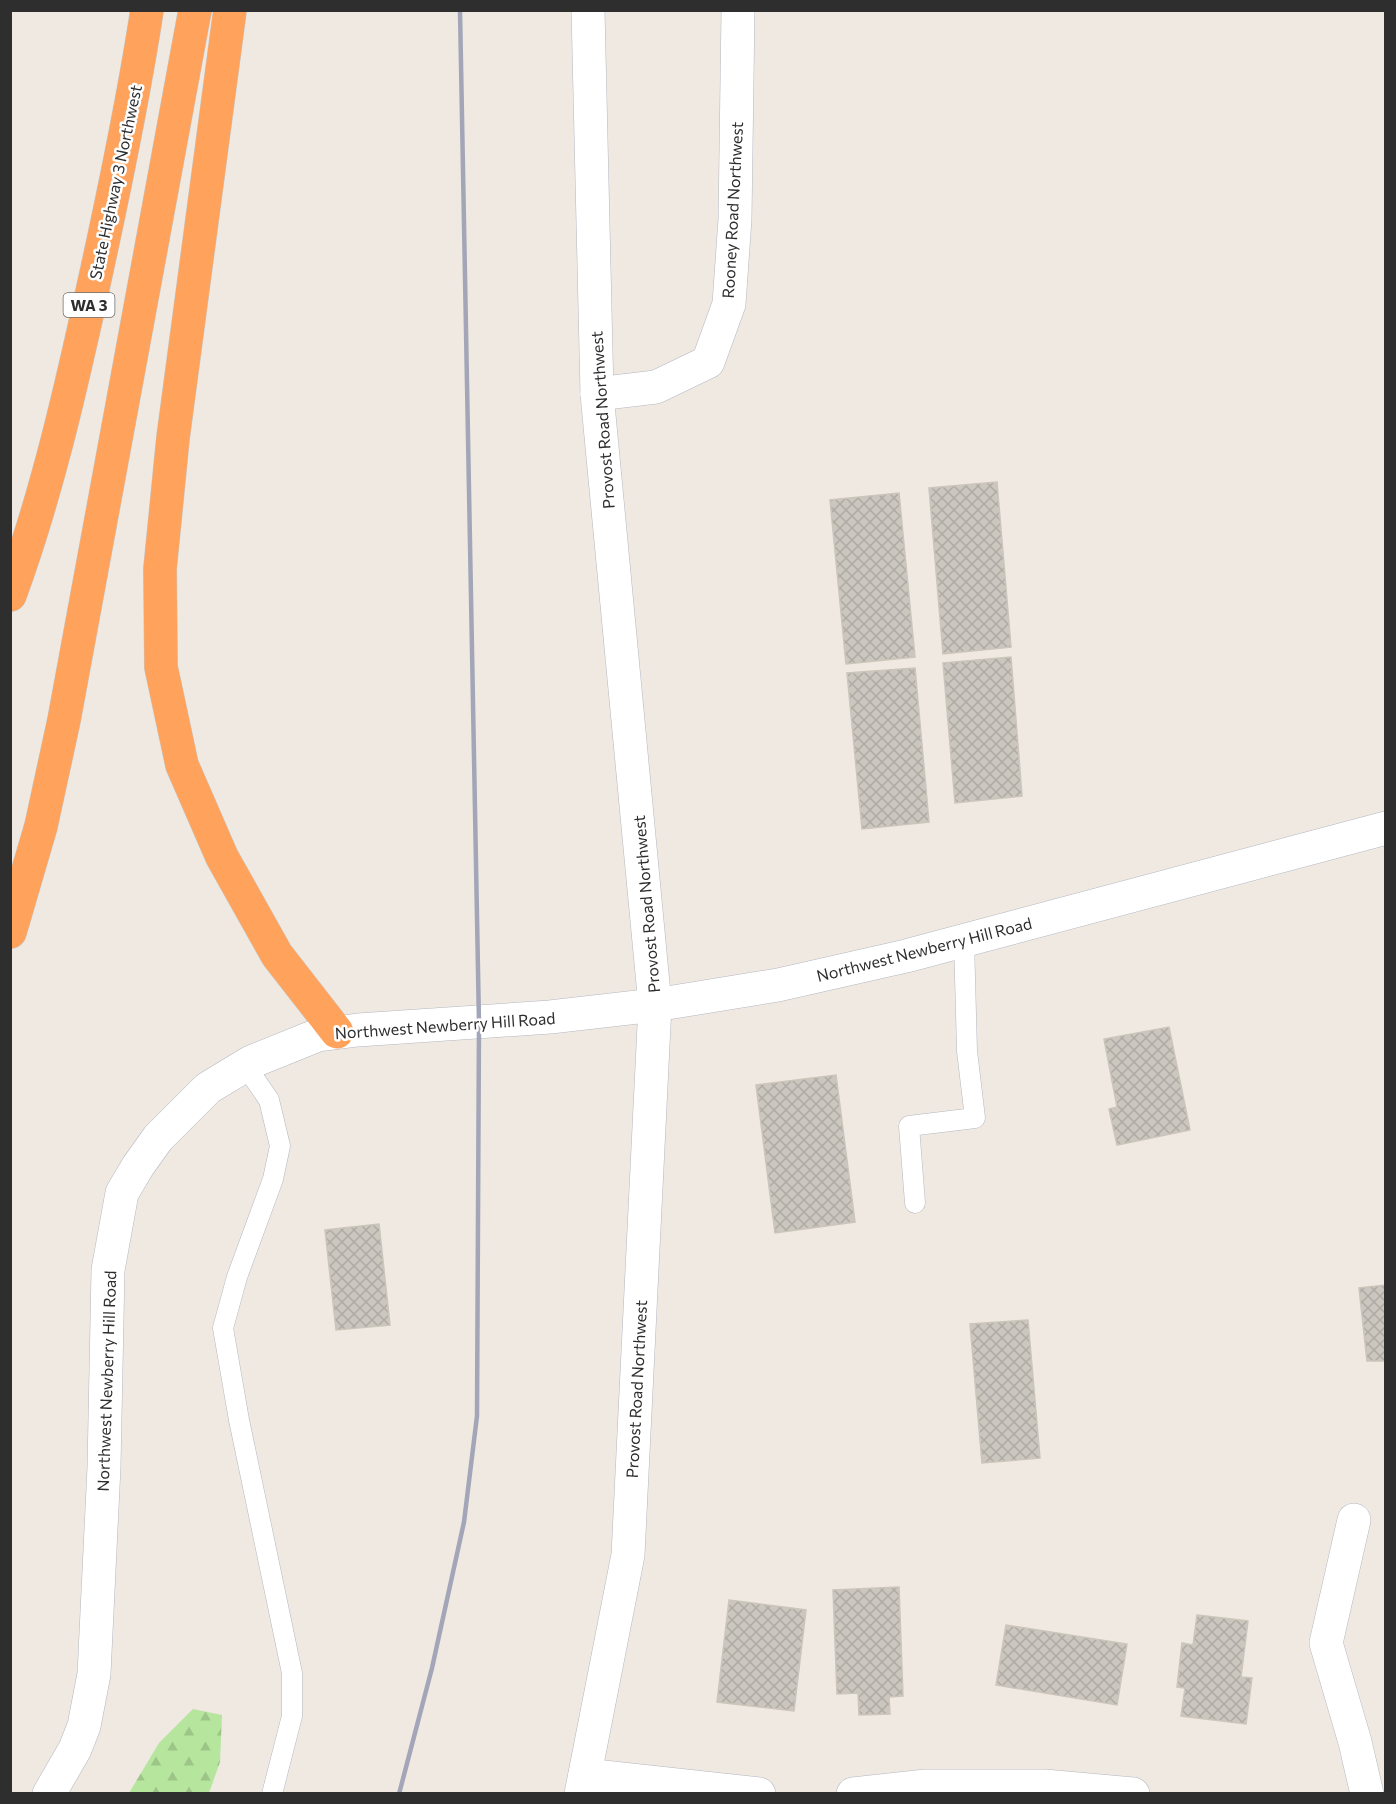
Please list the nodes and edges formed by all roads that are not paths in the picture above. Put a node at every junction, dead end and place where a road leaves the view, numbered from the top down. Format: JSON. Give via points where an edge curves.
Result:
{"nodes":[{"id":1,"x":147,"y":10,"type":"edge"},
{"id":2,"x":195,"y":10,"type":"edge"},
{"id":3,"x":230,"y":10,"type":"edge"},
{"id":4,"x":588,"y":10,"type":"edge"},
{"id":5,"x":738,"y":10,"type":"edge"},
{"id":6,"x":597,"y":394,"type":"junction"},
{"id":7,"x":10,"y":595,"type":"edge"},
{"id":8,"x":1386,"y":828,"type":"edge"},
{"id":9,"x":10,"y":932,"type":"edge"},
{"id":10,"x":964,"y":940,"type":"junction"},
{"id":11,"x":655,"y":1005,"type":"junction"},
{"id":12,"x":337,"y":1032,"type":"junction"},
{"id":13,"x":245,"y":1065,"type":"junction"},
{"id":14,"x":915,"y":1203,"type":"dead end"},
{"id":15,"x":1354,"y":1520,"type":"dead end"},
{"id":16,"x":583,"y":1784,"type":"edge"},
{"id":17,"x":50,"y":1794,"type":"edge"},
{"id":18,"x":272,"y":1794,"type":"edge"},
{"id":19,"x":759,"y":1794,"type":"edge"},
{"id":20,"x":854,"y":1794,"type":"edge"},
{"id":21,"x":1133,"y":1794,"type":"edge"},
{"id":22,"x":1366,"y":1794,"type":"edge"}],
"edges":[{"from":1,"to":7,"type":"highway","name":"State Highway 3 Northwest","number":"WA 3","via":[[134,98],[82,334],[55,449]]},
{"from":2,"to":9,"type":"highway","via":[[64,720],[41,826]]},
{"from":3,"to":12,"type":"highway","via":[[167,497],[160,569],[161,667],[182,765],[222,857],[277,955]]},
{"from":4,"to":6,"type":"street","name":"Provost Road Northwest"},
{"from":5,"to":6,"type":"street","name":"Rooney Road Northwest","via":[[735,219],[729,304],[708,362],[656,387]]},
{"from":6,"to":11,"type":"street","name":"Provost Road Northwest"},
{"from":8,"to":10,"type":"street","name":"Northwest Newberry Hill Road"},
{"from":10,"to":11,"type":"street","name":"Northwest Newberry Hill Road","via":[[838,972]]},
{"from":10,"to":14,"type":"lane","via":[[967,1051],[975,1118],[909,1126]]},
{"from":11,"to":12,"type":"street","name":"Northwest Newberry Hill Road","via":[[479,1023]]},
{"from":11,"to":16,"type":"street","name":"Provost Road Northwest","via":[[628,1556]]},
{"from":12,"to":13,"type":"street","name":"Northwest Newberry Hill Road","via":[[303,1040]]},
{"from":13,"to":17,"type":"street","name":"Northwest Newberry Hill Road","via":[[208,1088],[173,1121],[122,1194],[108,1270],[105,1467],[94,1674],[84,1726]]},
{"from":13,"to":18,"type":"lane","via":[[269,1100],[280,1146],[273,1179],[223,1328],[292,1673],[292,1716]]},
{"from":15,"to":22,"type":"street","via":[[1326,1643]]},
{"from":16,"to":19,"type":"street"},
{"from":20,"to":21,"type":"street","via":[[938,1786],[1044,1786]]}]}
